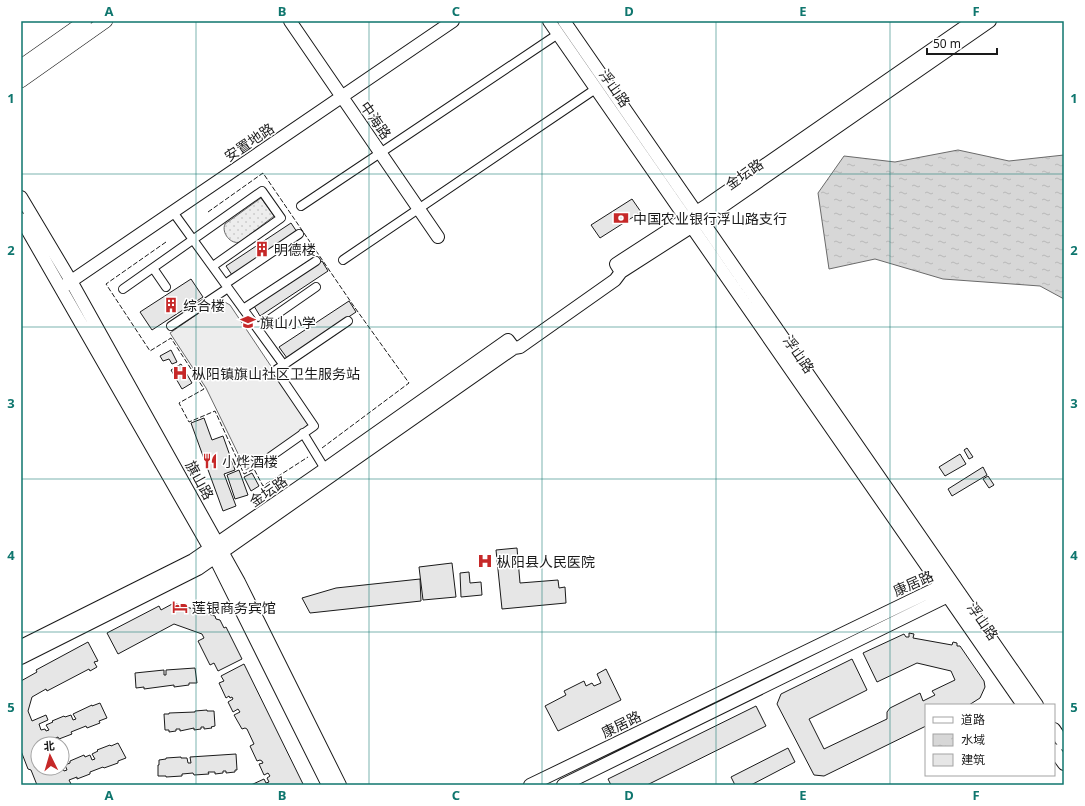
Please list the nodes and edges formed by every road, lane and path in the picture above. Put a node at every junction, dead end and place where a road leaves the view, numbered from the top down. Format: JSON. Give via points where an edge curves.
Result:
{"nodes":[{"id":1,"x":85,"y":21,"type":"edge"},
{"id":2,"x":106,"y":21,"type":"edge"},
{"id":3,"x":290,"y":21,"type":"edge"},
{"id":4,"x":453,"y":21,"type":"edge"},
{"id":5,"x":549,"y":21,"type":"edge"},
{"id":6,"x":564,"y":21,"type":"edge"},
{"id":7,"x":973,"y":21,"type":"edge"},
{"id":8,"x":990,"y":21,"type":"edge"},
{"id":9,"x":558,"y":34,"type":"junction"},
{"id":10,"x":21,"y":66,"type":"edge"},
{"id":11,"x":21,"y":81,"type":"edge"},
{"id":12,"x":596,"y":88,"type":"junction"},
{"id":13,"x":342,"y":97,"type":"junction"},
{"id":14,"x":380,"y":153,"type":"junction"},
{"id":15,"x":21,"y":197,"type":"edge"},
{"id":16,"x":301,"y":206,"type":"dead end"},
{"id":17,"x":418,"y":209,"type":"junction"},
{"id":18,"x":173,"y":212,"type":"junction"},
{"id":19,"x":21,"y":219,"type":"edge"},
{"id":20,"x":694,"y":219,"type":"junction"},
{"id":21,"x":299,"y":234,"type":"dead end"},
{"id":22,"x":438,"y":237,"type":"dead end"},
{"id":23,"x":193,"y":240,"type":"junction"},
{"id":24,"x":343,"y":260,"type":"dead end"},
{"id":25,"x":316,"y":261,"type":"dead end"},
{"id":26,"x":212,"y":266,"type":"junction"},
{"id":27,"x":153,"y":268,"type":"junction"},
{"id":28,"x":66,"y":284,"type":"junction"},
{"id":29,"x":227,"y":286,"type":"junction"},
{"id":30,"x":166,"y":287,"type":"dead end"},
{"id":31,"x":316,"y":287,"type":"dead end"},
{"id":32,"x":123,"y":289,"type":"dead end"},
{"id":33,"x":243,"y":309,"type":"junction"},
{"id":34,"x":348,"y":321,"type":"dead end"},
{"id":35,"x":171,"y":326,"type":"dead end"},
{"id":36,"x":257,"y":328,"type":"junction"},
{"id":37,"x":511,"y":344,"type":"junction"},
{"id":38,"x":283,"y":364,"type":"junction"},
{"id":39,"x":304,"y":434,"type":"junction"},
{"id":40,"x":270,"y":456,"type":"dead end"},
{"id":41,"x":325,"y":469,"type":"junction"},
{"id":42,"x":216,"y":551,"type":"junction"},
{"id":43,"x":954,"y":585,"type":"junction"},
{"id":44,"x":941,"y":586,"type":"junction"},
{"id":45,"x":948,"y":596,"type":"junction"},
{"id":46,"x":21,"y":646,"type":"edge"},
{"id":47,"x":21,"y":658,"type":"edge"},
{"id":48,"x":1022,"y":704,"type":"edge"},
{"id":49,"x":1036,"y":704,"type":"edge"},
{"id":50,"x":1055,"y":731,"type":"edge"},
{"id":51,"x":1064,"y":744,"type":"edge"},
{"id":52,"x":1055,"y":751,"type":"edge"},
{"id":53,"x":1064,"y":764,"type":"edge"},
{"id":54,"x":328,"y":785,"type":"edge"},
{"id":55,"x":340,"y":785,"type":"edge"},
{"id":56,"x":530,"y":785,"type":"edge"},
{"id":57,"x":563,"y":785,"type":"edge"}],
"edges":[{"from":1,"to":10,"type":"main road"},
{"from":2,"to":11,"type":"main road"},
{"from":3,"to":13,"type":"main road","name":"中海路"},
{"from":4,"to":13,"type":"main road","name":"安置地路"},
{"from":5,"to":9,"type":"main road","name":"浮山路"},
{"from":6,"to":20,"type":"main road","name":"浮山路"},
{"from":7,"to":20,"type":"main road","name":"金坛路"},
{"from":8,"to":20,"type":"main road","name":"金坛路"},
{"from":9,"to":12,"type":"main road","name":"浮山路"},
{"from":9,"to":14,"type":"street"},
{"from":12,"to":17,"type":"street"},
{"from":12,"to":20,"type":"main road","name":"浮山路"},
{"from":13,"to":14,"type":"main road","name":"中海路"},
{"from":13,"to":18,"type":"main road","name":"安置地路"},
{"from":14,"to":16,"type":"street"},
{"from":14,"to":17,"type":"main road","name":"中海路"},
{"from":15,"to":28,"type":"main road","name":"旗山路"},
{"from":17,"to":22,"type":"main road","name":"中海路"},
{"from":17,"to":24,"type":"street"},
{"from":18,"to":23,"type":"street"},
{"from":18,"to":28,"type":"main road","name":"安置地路"},
{"from":19,"to":28,"type":"main road","name":"旗山路"},
{"from":20,"to":37,"type":"main road","name":"金坛路","via":[[619,268],[615,280],[520,347]]},
{"from":20,"to":43,"type":"main road","name":"浮山路"},
{"from":20,"to":44,"type":"main road","name":"浮山路"},
{"from":21,"to":29,"type":"street"},
{"from":23,"to":26,"type":"street"},
{"from":23,"to":26,"type":"street","via":[[262,191],[282,218]]},
{"from":23,"to":27,"type":"street"},
{"from":25,"to":33,"type":"street"},
{"from":26,"to":29,"type":"street"},
{"from":27,"to":30,"type":"street"},
{"from":27,"to":32,"type":"street"},
{"from":28,"to":42,"type":"main road","name":"旗山路"},
{"from":29,"to":33,"type":"street"},
{"from":29,"to":35,"type":"street"},
{"from":31,"to":36,"type":"street"},
{"from":33,"to":36,"type":"street"},
{"from":34,"to":38,"type":"street"},
{"from":36,"to":38,"type":"street"},
{"from":37,"to":41,"type":"main road","name":"金坛路"},
{"from":37,"to":42,"type":"main road","name":"金坛路"},
{"from":38,"to":39,"type":"street","via":[[276,370],[314,426]]},
{"from":39,"to":40,"type":"street"},
{"from":39,"to":41,"type":"street"},
{"from":41,"to":42,"type":"main road","name":"金坛路"},
{"from":42,"to":46,"type":"main road","name":"金坛路"},
{"from":42,"to":47,"type":"main road","name":"金坛路","via":[[198,569]]},
{"from":42,"to":54,"type":"main road","name":"旗山路"},
{"from":42,"to":55,"type":"main road","name":"旗山路","via":[[239,582]]},
{"from":43,"to":44,"type":"main road","name":"康居路"},
{"from":43,"to":45,"type":"main road","name":"康居路"},
{"from":43,"to":49,"type":"main road","name":"浮山路"},
{"from":44,"to":45,"type":"main road","name":"浮山路"},
{"from":44,"to":56,"type":"main road","name":"康居路"},
{"from":45,"to":48,"type":"main road","name":"浮山路"},
{"from":45,"to":57,"type":"main road","name":"康居路"},
{"from":50,"to":51,"type":"main road"},
{"from":52,"to":53,"type":"main road"}]}
